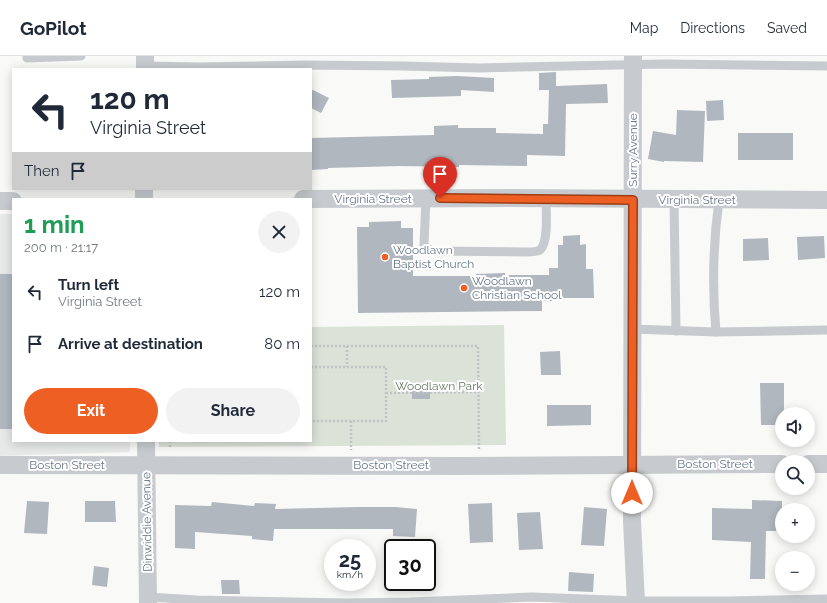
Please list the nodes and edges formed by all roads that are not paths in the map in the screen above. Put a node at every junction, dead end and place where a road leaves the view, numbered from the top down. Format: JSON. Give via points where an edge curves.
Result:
{"nodes":[{"id":1,"x":27,"y":56,"type":"edge"},
{"id":2,"x":81,"y":56,"type":"edge"},
{"id":3,"x":633,"y":60,"type":"edge"},
{"id":4,"x":145,"y":64,"type":"edge"},
{"id":5,"x":827,"y":66,"type":"edge"},
{"id":6,"x":426,"y":198,"type":"junction"},
{"id":7,"x":312,"y":199,"type":"edge"},
{"id":8,"x":546,"y":199,"type":"junction"},
{"id":9,"x":633,"y":200,"type":"junction"},
{"id":10,"x":674,"y":200,"type":"junction"},
{"id":11,"x":719,"y":200,"type":"junction"},
{"id":12,"x":827,"y":200,"type":"edge"},
{"id":13,"x":0,"y":201,"type":"edge"},
{"id":14,"x":12,"y":201,"type":"edge"},
{"id":15,"x":632,"y":329,"type":"junction"},
{"id":16,"x":676,"y":330,"type":"junction"},
{"id":17,"x":827,"y":330,"type":"edge"},
{"id":18,"x":716,"y":332,"type":"junction"},
{"id":19,"x":146,"y":442,"type":"edge"},
{"id":20,"x":775,"y":464,"type":"edge"},
{"id":21,"x":815,"y":464,"type":"edge"},
{"id":22,"x":827,"y":464,"type":"edge"},
{"id":23,"x":0,"y":465,"type":"edge"},
{"id":24,"x":146,"y":465,"type":"junction"},
{"id":25,"x":632,"y":465,"type":"junction"},
{"id":26,"x":827,"y":599,"type":"edge"},
{"id":27,"x":148,"y":600,"type":"edge"},
{"id":28,"x":636,"y":602,"type":"edge"}],
"edges":[{"from":1,"to":2,"type":"lane"},
{"from":3,"to":4,"type":"lane","via":[[479,68],[304,65],[199,67]]},
{"from":3,"to":5,"type":"lane"},
{"from":3,"to":9,"type":"street","name":"Surry Avenue"},
{"from":6,"to":7,"type":"street","name":"Virginia Street"},
{"from":6,"to":8,"type":"street","name":"Virginia Street"},
{"from":6,"to":8,"type":"lane","via":[[424,245],[432,251],[527,252],[536,252],[544,245]]},
{"from":8,"to":9,"type":"street","name":"Virginia Street"},
{"from":9,"to":10,"type":"street","name":"Virginia Street"},
{"from":9,"to":15,"type":"street","name":"Surry Avenue"},
{"from":10,"to":11,"type":"street","name":"Virginia Street"},
{"from":10,"to":16,"type":"lane"},
{"from":11,"to":12,"type":"street","name":"Virginia Street"},
{"from":11,"to":18,"type":"lane","via":[[713,300]]},
{"from":13,"to":14,"type":"street"},
{"from":15,"to":16,"type":"lane"},
{"from":15,"to":25,"type":"street","name":"Surry Avenue"},
{"from":16,"to":18,"type":"lane"},
{"from":17,"to":18,"type":"lane"},
{"from":19,"to":24,"type":"street","name":"Dinwiddie Avenue"},
{"from":20,"to":25,"type":"street","name":"Boston Street"},
{"from":21,"to":22,"type":"street"},
{"from":23,"to":24,"type":"street","name":"Boston Street"},
{"from":24,"to":25,"type":"street","name":"Boston Street"},
{"from":24,"to":27,"type":"street","name":"Dinwiddie Avenue"},
{"from":25,"to":28,"type":"street","name":"Surry Avenue"},
{"from":26,"to":28,"type":"lane"},
{"from":27,"to":28,"type":"lane","via":[[347,603],[532,597]]}]}
